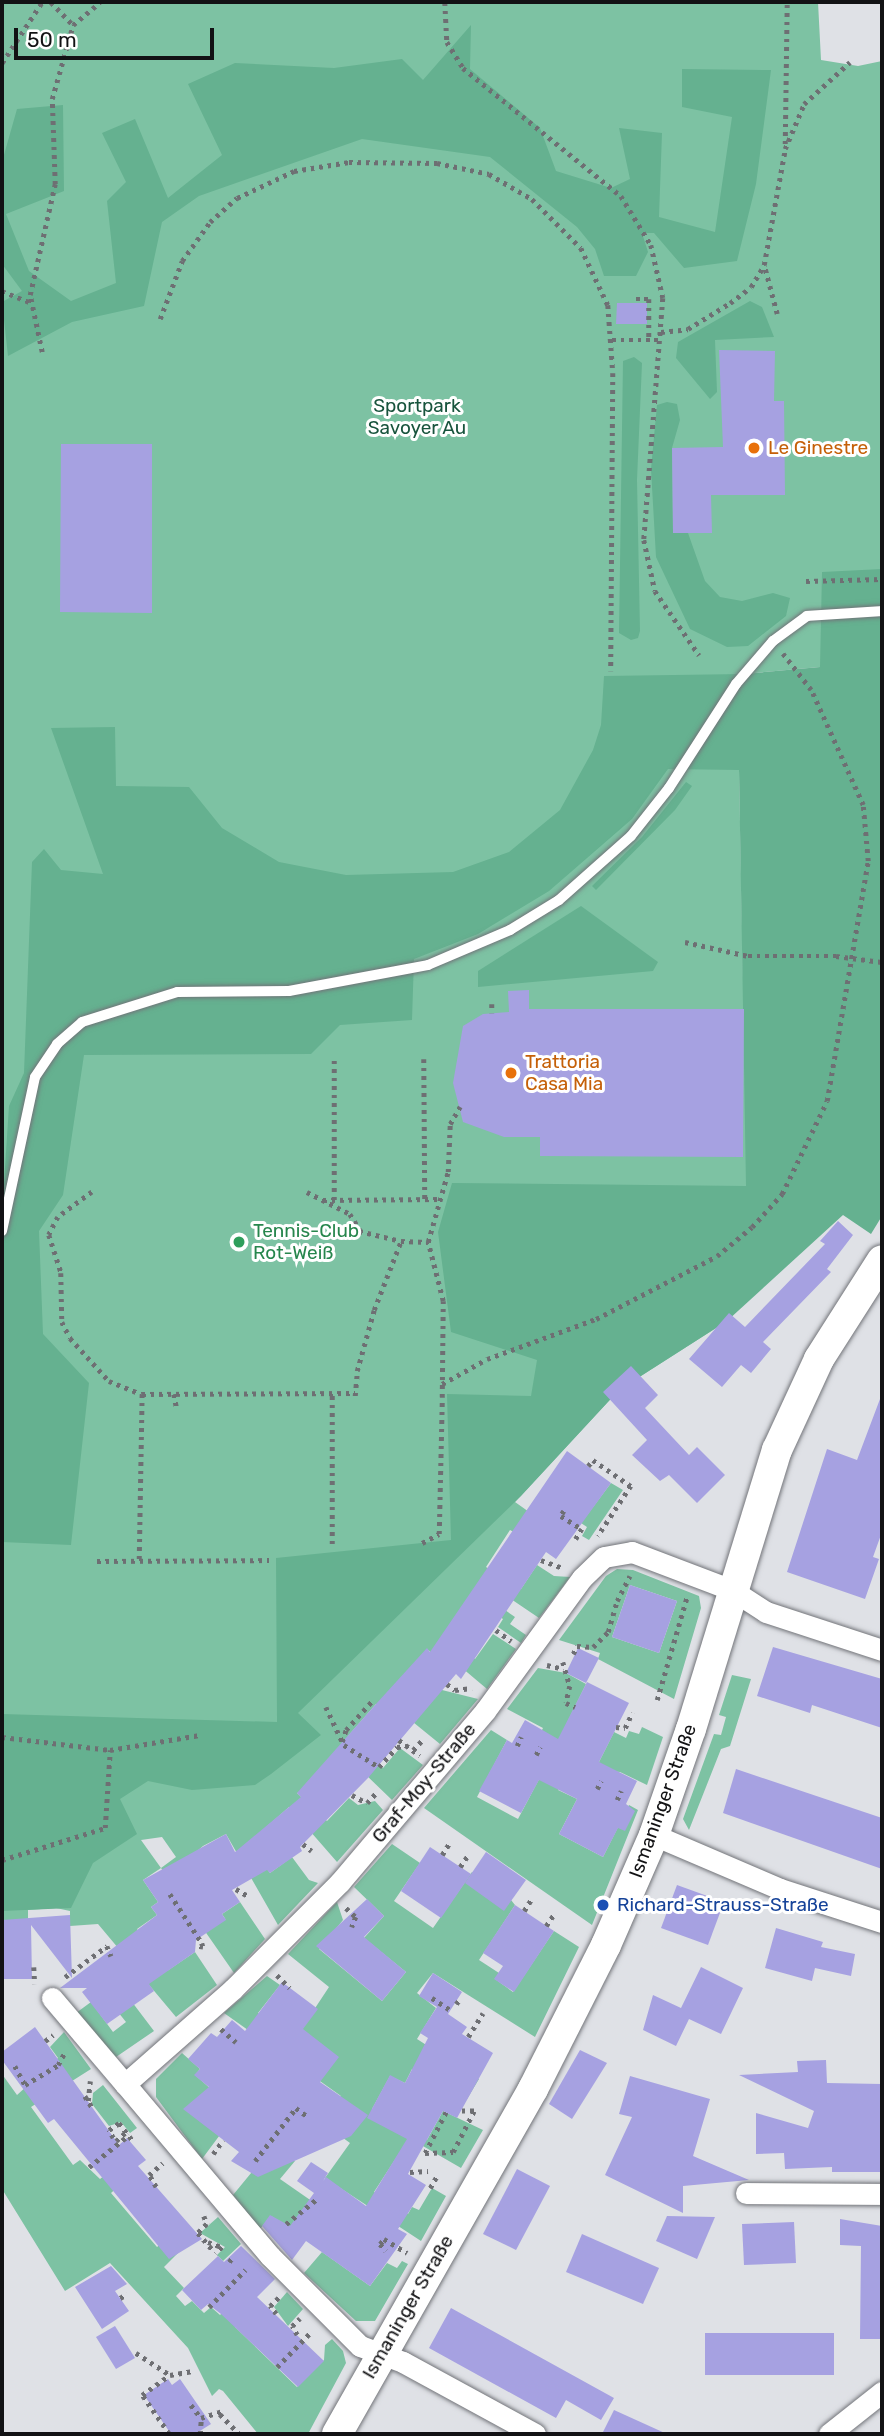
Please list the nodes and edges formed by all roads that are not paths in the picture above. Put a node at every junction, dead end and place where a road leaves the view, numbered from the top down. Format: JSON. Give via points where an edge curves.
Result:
{"nodes":[{"id":1,"x":882,"y":611,"type":"edge"},
{"id":2,"x":2,"y":1231,"type":"edge"},
{"id":3,"x":882,"y":1260,"type":"edge"},
{"id":4,"x":732,"y":1590,"type":"junction"},
{"id":5,"x":882,"y":1650,"type":"edge"},
{"id":6,"x":654,"y":1835,"type":"junction"},
{"id":7,"x":882,"y":1922,"type":"edge"},
{"id":8,"x":43,"y":1994,"type":"road end"},
{"id":9,"x":125,"y":2084,"type":"junction"},
{"id":10,"x":746,"y":2193,"type":"dead end"},
{"id":11,"x":882,"y":2194,"type":"edge"},
{"id":12,"x":379,"y":2355,"type":"junction"},
{"id":13,"x":882,"y":2392,"type":"edge"},
{"id":14,"x":337,"y":2434,"type":"edge"},
{"id":15,"x":535,"y":2434,"type":"edge"},
{"id":16,"x":829,"y":2434,"type":"edge"}],
"edges":[{"from":1,"to":2,"type":"lane","via":[[807,616],[773,641],[631,836],[559,900],[510,930],[428,965],[289,991],[177,992],[82,1022],[57,1044],[35,1076]]},
{"from":3,"to":4,"type":"street","name":"Ismaninger Straße","via":[[819,1359],[777,1450]]},
{"from":4,"to":5,"type":"street","via":[[766,1612]]},
{"from":4,"to":6,"type":"street","name":"Ismaninger Straße"},
{"from":4,"to":9,"type":"street","name":"Graf-Moy-Straße","via":[[632,1552],[613,1553],[594,1563],[485,1711],[340,1882],[233,1989]]},
{"from":6,"to":7,"type":"street","via":[[780,1889]]},
{"from":6,"to":12,"type":"street","name":"Ismaninger Straße","via":[[606,1945],[533,2089]]},
{"from":8,"to":9,"type":"street"},
{"from":9,"to":12,"type":"street","via":[[278,2265],[360,2346]]},
{"from":10,"to":11,"type":"street"},
{"from":12,"to":14,"type":"street","name":"Ismaninger Straße"},
{"from":12,"to":15,"type":"street","via":[[403,2362]]},
{"from":13,"to":16,"type":"street"}]}
